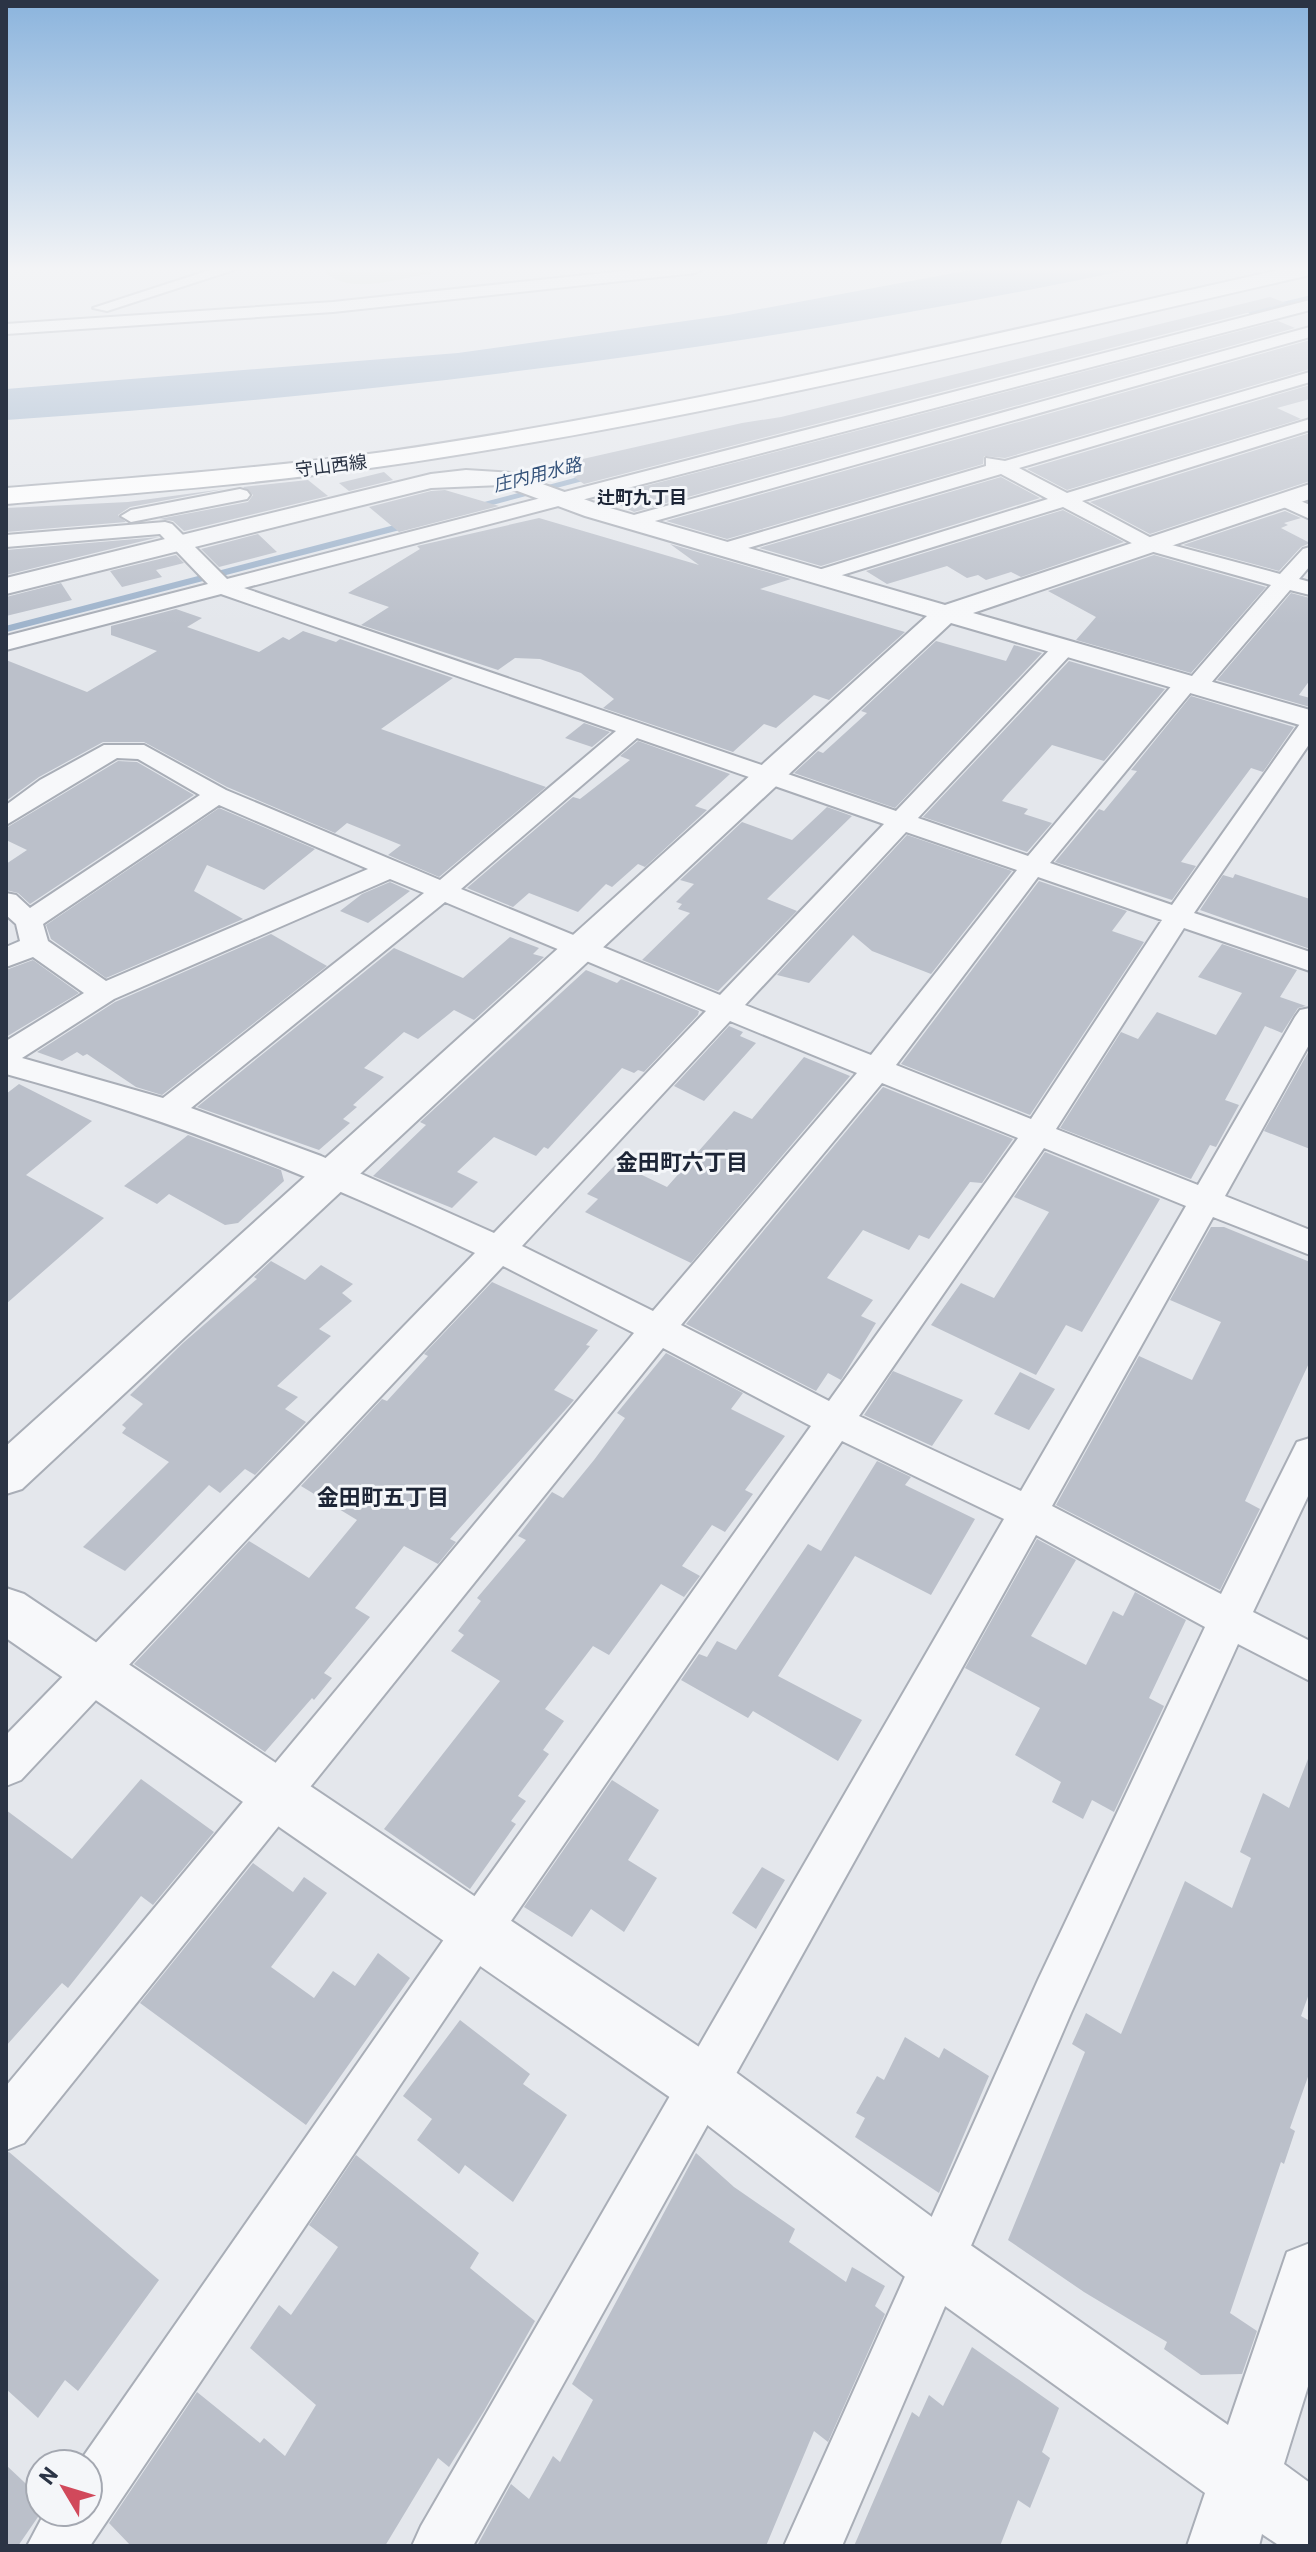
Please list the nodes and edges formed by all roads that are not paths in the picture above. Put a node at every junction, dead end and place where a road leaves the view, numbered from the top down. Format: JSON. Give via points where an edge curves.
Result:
{"nodes":[{"id":1,"x":777,"y":387,"type":"edge"},
{"id":2,"x":962,"y":387,"type":"edge"},
{"id":3,"x":1114,"y":387,"type":"edge"},
{"id":4,"x":1274,"y":387,"type":"edge"},
{"id":5,"x":1286,"y":387,"type":"edge"},
{"id":6,"x":1310,"y":398,"type":"edge"},
{"id":7,"x":890,"y":405,"type":"junction"},
{"id":8,"x":1310,"y":424,"type":"edge"},
{"id":9,"x":944,"y":435,"type":"junction"},
{"id":10,"x":1003,"y":467,"type":"junction"},
{"id":11,"x":1310,"y":491,"type":"edge"},
{"id":12,"x":547,"y":494,"type":"junction"},
{"id":13,"x":240,"y":495,"type":"dead end"},
{"id":14,"x":6,"y":496,"type":"edge"},
{"id":15,"x":1065,"y":500,"type":"junction"},
{"id":16,"x":1284,"y":500,"type":"junction"},
{"id":17,"x":1310,"y":513,"type":"edge"},
{"id":18,"x":630,"y":522,"type":"junction"},
{"id":19,"x":129,"y":531,"type":"junction"},
{"id":20,"x":6,"y":541,"type":"edge"},
{"id":21,"x":179,"y":545,"type":"junction"},
{"id":22,"x":1150,"y":545,"type":"junction"},
{"id":23,"x":724,"y":549,"type":"junction"},
{"id":24,"x":1310,"y":553,"type":"edge"},
{"id":25,"x":819,"y":576,"type":"junction"},
{"id":26,"x":215,"y":580,"type":"junction"},
{"id":27,"x":1285,"y":582,"type":"junction"},
{"id":28,"x":6,"y":586,"type":"edge"},
{"id":29,"x":1310,"y":589,"type":"edge"},
{"id":30,"x":946,"y":613,"type":"junction"},
{"id":31,"x":6,"y":624,"type":"edge"},
{"id":32,"x":6,"y":643,"type":"edge"},
{"id":33,"x":1065,"y":647,"type":"junction"},
{"id":34,"x":1192,"y":683,"type":"junction"},
{"id":35,"x":1310,"y":719,"type":"edge"},
{"id":36,"x":1310,"y":726,"type":"edge"},
{"id":37,"x":634,"y":728,"type":"junction"},
{"id":38,"x":768,"y":775,"type":"junction"},
{"id":39,"x":217,"y":795,"type":"junction"},
{"id":40,"x":6,"y":817,"type":"edge"},
{"id":41,"x":904,"y":820,"type":"junction"},
{"id":42,"x":1032,"y":868,"type":"junction"},
{"id":43,"x":390,"y":869,"type":"junction"},
{"id":44,"x":443,"y":891,"type":"junction"},
{"id":45,"x":6,"y":901,"type":"edge"},
{"id":46,"x":1178,"y":916,"type":"junction"},
{"id":47,"x":32,"y":933,"type":"junction"},
{"id":48,"x":578,"y":949,"type":"junction"},
{"id":49,"x":6,"y":958,"type":"edge"},
{"id":50,"x":1310,"y":962,"type":"edge"},
{"id":51,"x":104,"y":993,"type":"junction"},
{"id":52,"x":727,"y":1009,"type":"junction"},
{"id":53,"x":1310,"y":1017,"type":"edge"},
{"id":54,"x":10,"y":1066,"type":"edge"},
{"id":55,"x":877,"y":1069,"type":"junction"},
{"id":56,"x":167,"y":1111,"type":"junction"},
{"id":57,"x":1037,"y":1134,"type":"junction"},
{"id":58,"x":334,"y":1173,"type":"junction"},
{"id":59,"x":1206,"y":1201,"type":"junction"},
{"id":60,"x":1310,"y":1243,"type":"edge"},
{"id":61,"x":499,"y":1249,"type":"junction"},
{"id":62,"x":658,"y":1329,"type":"junction"},
{"id":63,"x":835,"y":1421,"type":"junction"},
{"id":64,"x":1310,"y":1453,"type":"edge"},
{"id":65,"x":6,"y":1475,"type":"edge"},
{"id":66,"x":1029,"y":1513,"type":"junction"},
{"id":67,"x":6,"y":1610,"type":"edge"},
{"id":68,"x":1228,"y":1619,"type":"junction"},
{"id":69,"x":1310,"y":1662,"type":"edge"},
{"id":70,"x":95,"y":1670,"type":"junction"},
{"id":71,"x":6,"y":1765,"type":"edge"},
{"id":72,"x":276,"y":1794,"type":"junction"},
{"id":73,"x":477,"y":1931,"type":"junction"},
{"id":74,"x":705,"y":2086,"type":"junction"},
{"id":75,"x":6,"y":2125,"type":"edge"},
{"id":76,"x":936,"y":2260,"type":"junction"},
{"id":77,"x":1310,"y":2275,"type":"edge"},
{"id":78,"x":104,"y":2476,"type":"edge"},
{"id":79,"x":1244,"y":2480,"type":"junction"},
{"id":80,"x":1310,"y":2525,"type":"edge"},
{"id":81,"x":68,"y":2528,"type":"edge"},
{"id":82,"x":56,"y":2546,"type":"edge"},
{"id":83,"x":441,"y":2546,"type":"edge"},
{"id":84,"x":813,"y":2546,"type":"edge"},
{"id":85,"x":1223,"y":2546,"type":"edge"}],
"edges":[{"from":1,"to":14,"type":"main road","name":"守山西線","via":[[436,451]]},
{"from":2,"to":7,"type":"street"},
{"from":3,"to":9,"type":"street"},
{"from":4,"to":10,"type":"street"},
{"from":5,"to":6,"type":"street"},
{"from":7,"to":9,"type":"street"},
{"from":7,"to":12,"type":"street"},
{"from":8,"to":15,"type":"street"},
{"from":9,"to":10,"type":"street"},
{"from":9,"to":18,"type":"street"},
{"from":10,"to":15,"type":"street"},
{"from":10,"to":23,"type":"street"},
{"from":11,"to":16,"type":"street"},
{"from":12,"to":18,"type":"street"},
{"from":12,"to":21,"type":"street","via":[[504,478],[431,481]]},
{"from":12,"to":26,"type":"street"},
{"from":13,"to":19,"type":"street","via":[[128,517]]},
{"from":15,"to":22,"type":"street"},
{"from":15,"to":25,"type":"street"},
{"from":16,"to":17,"type":"street"},
{"from":16,"to":22,"type":"street"},
{"from":18,"to":23,"type":"street"},
{"from":19,"to":20,"type":"street"},
{"from":19,"to":21,"type":"street","via":[[165,528]]},
{"from":21,"to":26,"type":"street"},
{"from":21,"to":28,"type":"street"},
{"from":22,"to":27,"type":"street"},
{"from":22,"to":30,"type":"street"},
{"from":23,"to":25,"type":"street"},
{"from":24,"to":27,"type":"street"},
{"from":25,"to":30,"type":"street"},
{"from":26,"to":31,"type":"street"},
{"from":26,"to":32,"type":"street"},
{"from":26,"to":37,"type":"street"},
{"from":27,"to":29,"type":"street"},
{"from":27,"to":34,"type":"street"},
{"from":30,"to":33,"type":"street"},
{"from":30,"to":38,"type":"street"},
{"from":33,"to":34,"type":"street"},
{"from":33,"to":41,"type":"street"},
{"from":34,"to":35,"type":"street"},
{"from":34,"to":42,"type":"street"},
{"from":36,"to":46,"type":"street"},
{"from":37,"to":38,"type":"street"},
{"from":37,"to":44,"type":"street"},
{"from":38,"to":41,"type":"street"},
{"from":38,"to":48,"type":"street"},
{"from":39,"to":40,"type":"street","via":[[144,752],[113,750],[49,785]]},
{"from":39,"to":43,"type":"street"},
{"from":39,"to":47,"type":"street"},
{"from":41,"to":42,"type":"street"},
{"from":41,"to":52,"type":"street"},
{"from":42,"to":46,"type":"street"},
{"from":42,"to":55,"type":"street"},
{"from":43,"to":44,"type":"street"},
{"from":43,"to":51,"type":"street"},
{"from":44,"to":48,"type":"street"},
{"from":44,"to":56,"type":"street"},
{"from":45,"to":47,"type":"street"},
{"from":46,"to":50,"type":"street"},
{"from":46,"to":57,"type":"street"},
{"from":47,"to":49,"type":"street"},
{"from":47,"to":51,"type":"street"},
{"from":48,"to":52,"type":"street"},
{"from":48,"to":58,"type":"street"},
{"from":51,"to":54,"type":"street"},
{"from":52,"to":55,"type":"street"},
{"from":52,"to":61,"type":"street"},
{"from":53,"to":59,"type":"street"},
{"from":54,"to":56,"type":"street"},
{"from":55,"to":57,"type":"street"},
{"from":55,"to":62,"type":"street"},
{"from":56,"to":58,"type":"street"},
{"from":57,"to":59,"type":"street"},
{"from":57,"to":63,"type":"street"},
{"from":58,"to":61,"type":"street"},
{"from":58,"to":65,"type":"street"},
{"from":59,"to":60,"type":"street"},
{"from":59,"to":66,"type":"street"},
{"from":61,"to":62,"type":"street"},
{"from":61,"to":70,"type":"street"},
{"from":62,"to":63,"type":"street"},
{"from":62,"to":72,"type":"street"},
{"from":63,"to":66,"type":"street"},
{"from":63,"to":73,"type":"street"},
{"from":64,"to":68,"type":"street"},
{"from":66,"to":68,"type":"street"},
{"from":66,"to":74,"type":"street"},
{"from":67,"to":70,"type":"street"},
{"from":68,"to":69,"type":"street"},
{"from":68,"to":76,"type":"street"},
{"from":70,"to":71,"type":"street"},
{"from":70,"to":72,"type":"street"},
{"from":72,"to":73,"type":"street"},
{"from":72,"to":75,"type":"street"},
{"from":73,"to":74,"type":"street"},
{"from":73,"to":78,"type":"street"},
{"from":74,"to":76,"type":"street"},
{"from":74,"to":83,"type":"street"},
{"from":76,"to":79,"type":"street"},
{"from":76,"to":84,"type":"street"},
{"from":77,"to":79,"type":"street"},
{"from":79,"to":80,"type":"street"},
{"from":79,"to":85,"type":"street"},
{"from":81,"to":82,"type":"street"}]}
